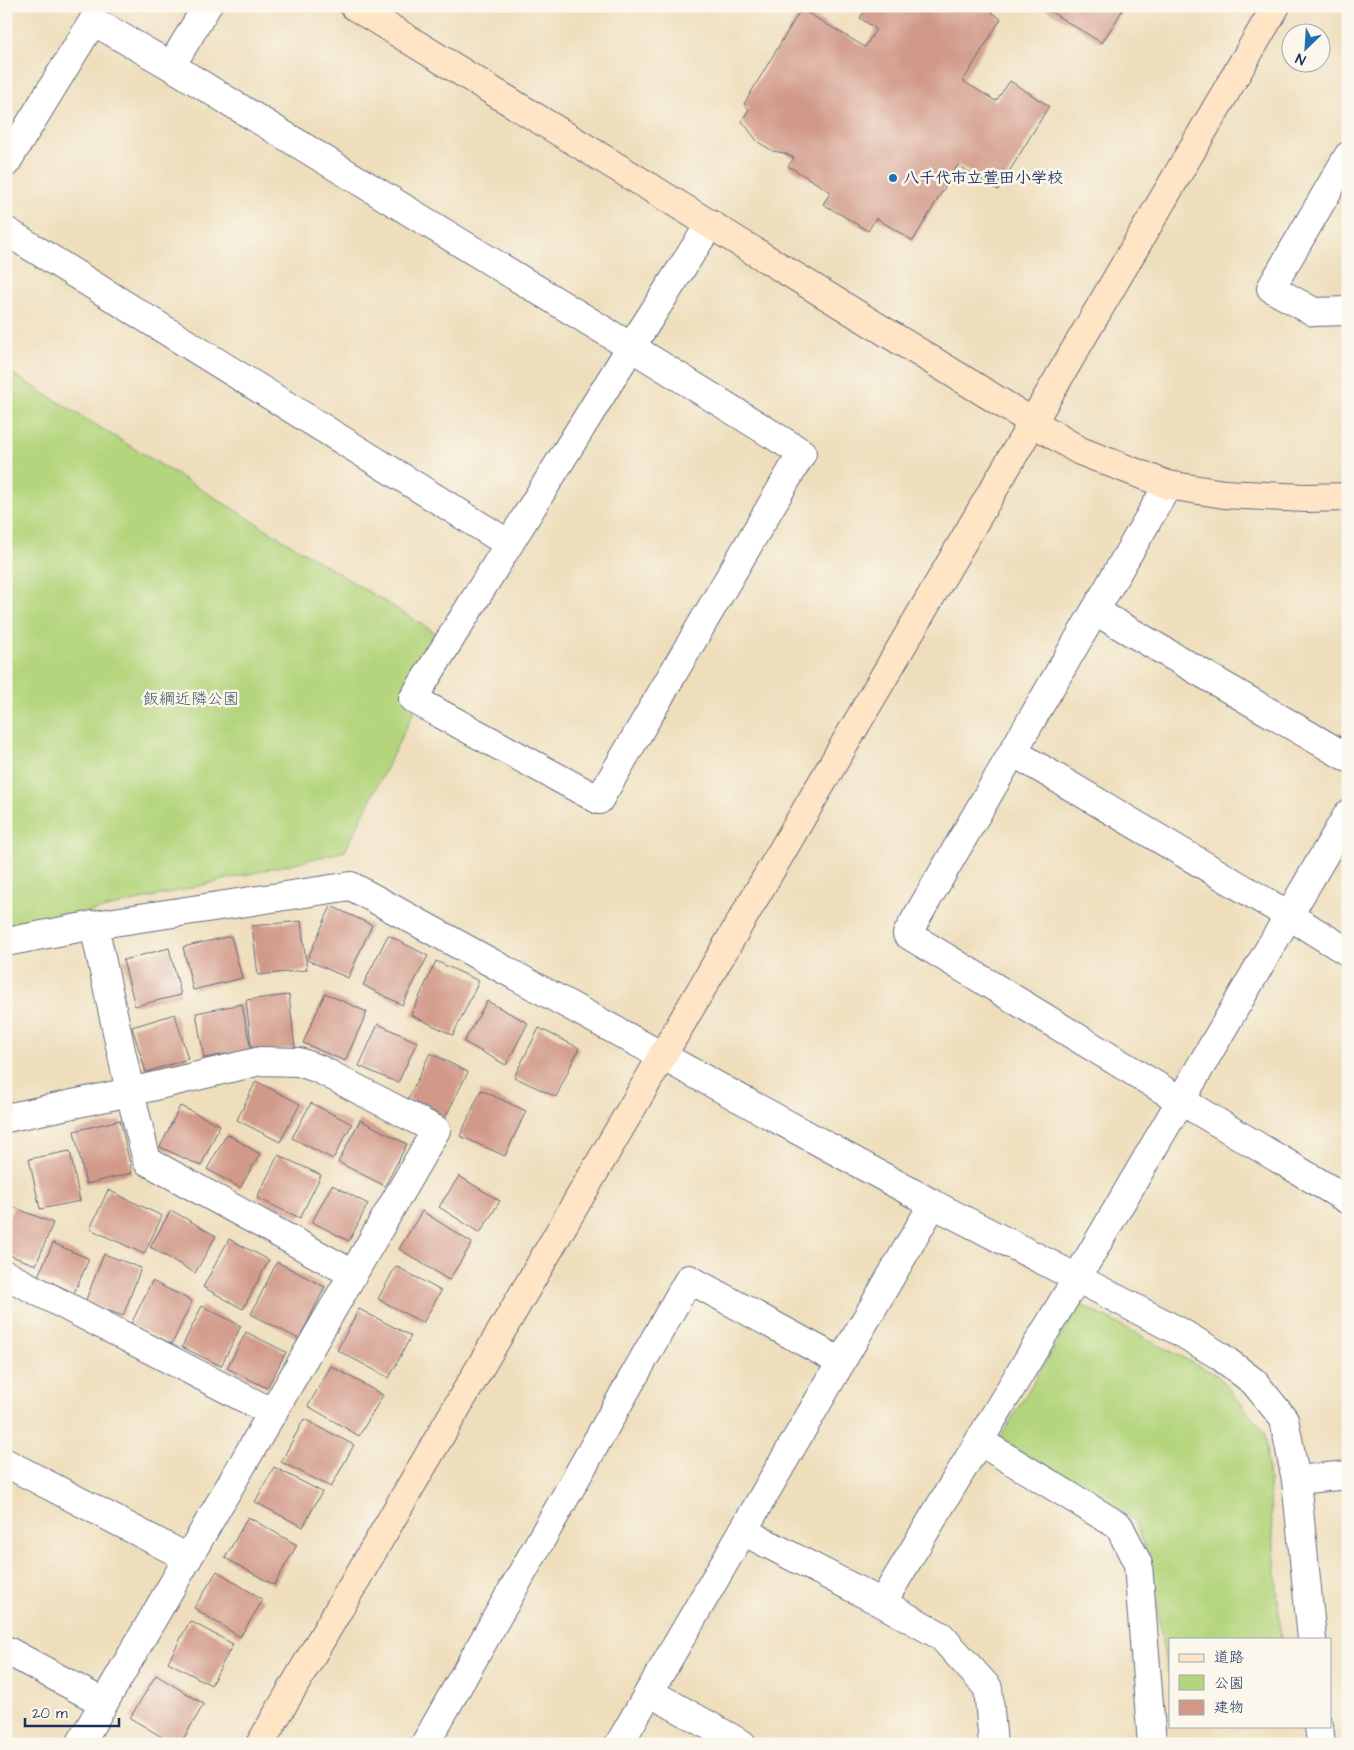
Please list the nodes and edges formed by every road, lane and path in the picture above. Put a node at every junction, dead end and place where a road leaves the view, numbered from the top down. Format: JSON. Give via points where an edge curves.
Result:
{"nodes":[{"id":1,"x":207,"y":6,"type":"edge"},
{"id":2,"x":354,"y":6,"type":"edge"},
{"id":3,"x":1276,"y":6,"type":"edge"},
{"id":4,"x":171,"y":66,"type":"junction"},
{"id":5,"x":1348,"y":156,"type":"edge"},
{"id":6,"x":6,"y":163,"type":"edge"},
{"id":7,"x":710,"y":224,"type":"junction"},
{"id":8,"x":6,"y":231,"type":"edge"},
{"id":9,"x":1348,"y":311,"type":"edge"},
{"id":10,"x":631,"y":347,"type":"junction"},
{"id":11,"x":1033,"y":423,"type":"junction"},
{"id":12,"x":1168,"y":485,"type":"junction"},
{"id":13,"x":1348,"y":497,"type":"edge"},
{"id":14,"x":509,"y":544,"type":"junction"},
{"id":15,"x":1095,"y":611,"type":"junction"},
{"id":16,"x":1013,"y":752,"type":"junction"},
{"id":17,"x":1348,"y":758,"type":"edge"},
{"id":18,"x":1348,"y":814,"type":"edge"},
{"id":19,"x":1288,"y":915,"type":"junction"},
{"id":20,"x":94,"y":925,"type":"junction"},
{"id":21,"x":6,"y":942,"type":"edge"},
{"id":22,"x":1348,"y":952,"type":"edge"},
{"id":23,"x":662,"y":1056,"type":"junction"},
{"id":24,"x":130,"y":1092,"type":"junction"},
{"id":25,"x":1180,"y":1100,"type":"junction"},
{"id":26,"x":6,"y":1118,"type":"edge"},
{"id":27,"x":1348,"y":1200,"type":"edge"},
{"id":28,"x":933,"y":1204,"type":"junction"},
{"id":29,"x":353,"y":1274,"type":"junction"},
{"id":30,"x":6,"y":1275,"type":"edge"},
{"id":31,"x":1077,"y":1278,"type":"junction"},
{"id":32,"x":841,"y":1362,"type":"junction"},
{"id":33,"x":273,"y":1413,"type":"junction"},
{"id":34,"x":979,"y":1441,"type":"junction"},
{"id":35,"x":6,"y":1463,"type":"edge"},
{"id":36,"x":1348,"y":1475,"type":"edge"},
{"id":37,"x":1296,"y":1480,"type":"junction"},
{"id":38,"x":743,"y":1531,"type":"junction"},
{"id":39,"x":188,"y":1558,"type":"junction"},
{"id":40,"x":882,"y":1603,"type":"junction"},
{"id":41,"x":1312,"y":1638,"type":"edge"},
{"id":42,"x":6,"y":1650,"type":"edge"},
{"id":43,"x":649,"y":1692,"type":"junction"},
{"id":44,"x":104,"y":1703,"type":"junction"},
{"id":45,"x":1320,"y":1728,"type":"edge"},
{"id":46,"x":80,"y":1744,"type":"edge"},
{"id":47,"x":260,"y":1744,"type":"edge"},
{"id":48,"x":424,"y":1744,"type":"edge"},
{"id":49,"x":619,"y":1744,"type":"edge"},
{"id":50,"x":742,"y":1744,"type":"edge"},
{"id":51,"x":993,"y":1744,"type":"edge"},
{"id":52,"x":1152,"y":1744,"type":"edge"},
{"id":53,"x":1321,"y":1744,"type":"edge"}],
"edges":[{"from":1,"to":4,"type":"street"},
{"from":2,"to":7,"type":"street"},
{"from":3,"to":11,"type":"street"},
{"from":4,"to":6,"type":"street","via":[[93,21]]},
{"from":4,"to":10,"type":"street"},
{"from":5,"to":9,"type":"street","via":[[1271,288],[1314,312]]},
{"from":7,"to":10,"type":"street"},
{"from":7,"to":11,"type":"street"},
{"from":8,"to":14,"type":"street"},
{"from":10,"to":14,"type":"street"},
{"from":10,"to":14,"type":"street","via":[[802,453],[599,800],[413,699]]},
{"from":11,"to":12,"type":"street","via":[[1080,451]]},
{"from":11,"to":23,"type":"street"},
{"from":12,"to":13,"type":"street","via":[[1224,494]]},
{"from":12,"to":15,"type":"street"},
{"from":15,"to":16,"type":"street"},
{"from":15,"to":17,"type":"street"},
{"from":16,"to":19,"type":"street"},
{"from":16,"to":25,"type":"street","via":[[907,934]]},
{"from":18,"to":19,"type":"street"},
{"from":19,"to":22,"type":"street"},
{"from":19,"to":25,"type":"street"},
{"from":20,"to":21,"type":"street"},
{"from":20,"to":23,"type":"street","via":[[351,886]]},
{"from":20,"to":24,"type":"street"},
{"from":23,"to":28,"type":"street"},
{"from":23,"to":47,"type":"street"},
{"from":24,"to":26,"type":"street"},
{"from":24,"to":29,"type":"street","via":[[147,1161]]},
{"from":24,"to":29,"type":"street","via":[[260,1061],[299,1062],[319,1069],[436,1130]]},
{"from":25,"to":27,"type":"street"},
{"from":25,"to":31,"type":"street"},
{"from":28,"to":31,"type":"street"},
{"from":28,"to":32,"type":"street"},
{"from":29,"to":33,"type":"street"},
{"from":30,"to":33,"type":"street"},
{"from":31,"to":34,"type":"street"},
{"from":31,"to":37,"type":"street","via":[[1182,1333],[1254,1382],[1284,1419]]},
{"from":32,"to":38,"type":"street"},
{"from":32,"to":48,"type":"street","via":[[689,1279]]},
{"from":33,"to":39,"type":"street"},
{"from":34,"to":40,"type":"street"},
{"from":34,"to":52,"type":"street","via":[[1119,1526],[1138,1564]]},
{"from":35,"to":39,"type":"street"},
{"from":36,"to":37,"type":"street"},
{"from":37,"to":41,"type":"street"},
{"from":38,"to":40,"type":"street"},
{"from":38,"to":43,"type":"street"},
{"from":39,"to":44,"type":"street"},
{"from":40,"to":51,"type":"street","via":[[941,1636],[988,1688]]},
{"from":42,"to":44,"type":"street"},
{"from":43,"to":49,"type":"street"},
{"from":43,"to":50,"type":"street"},
{"from":44,"to":46,"type":"street"},
{"from":45,"to":53,"type":"street"}]}
